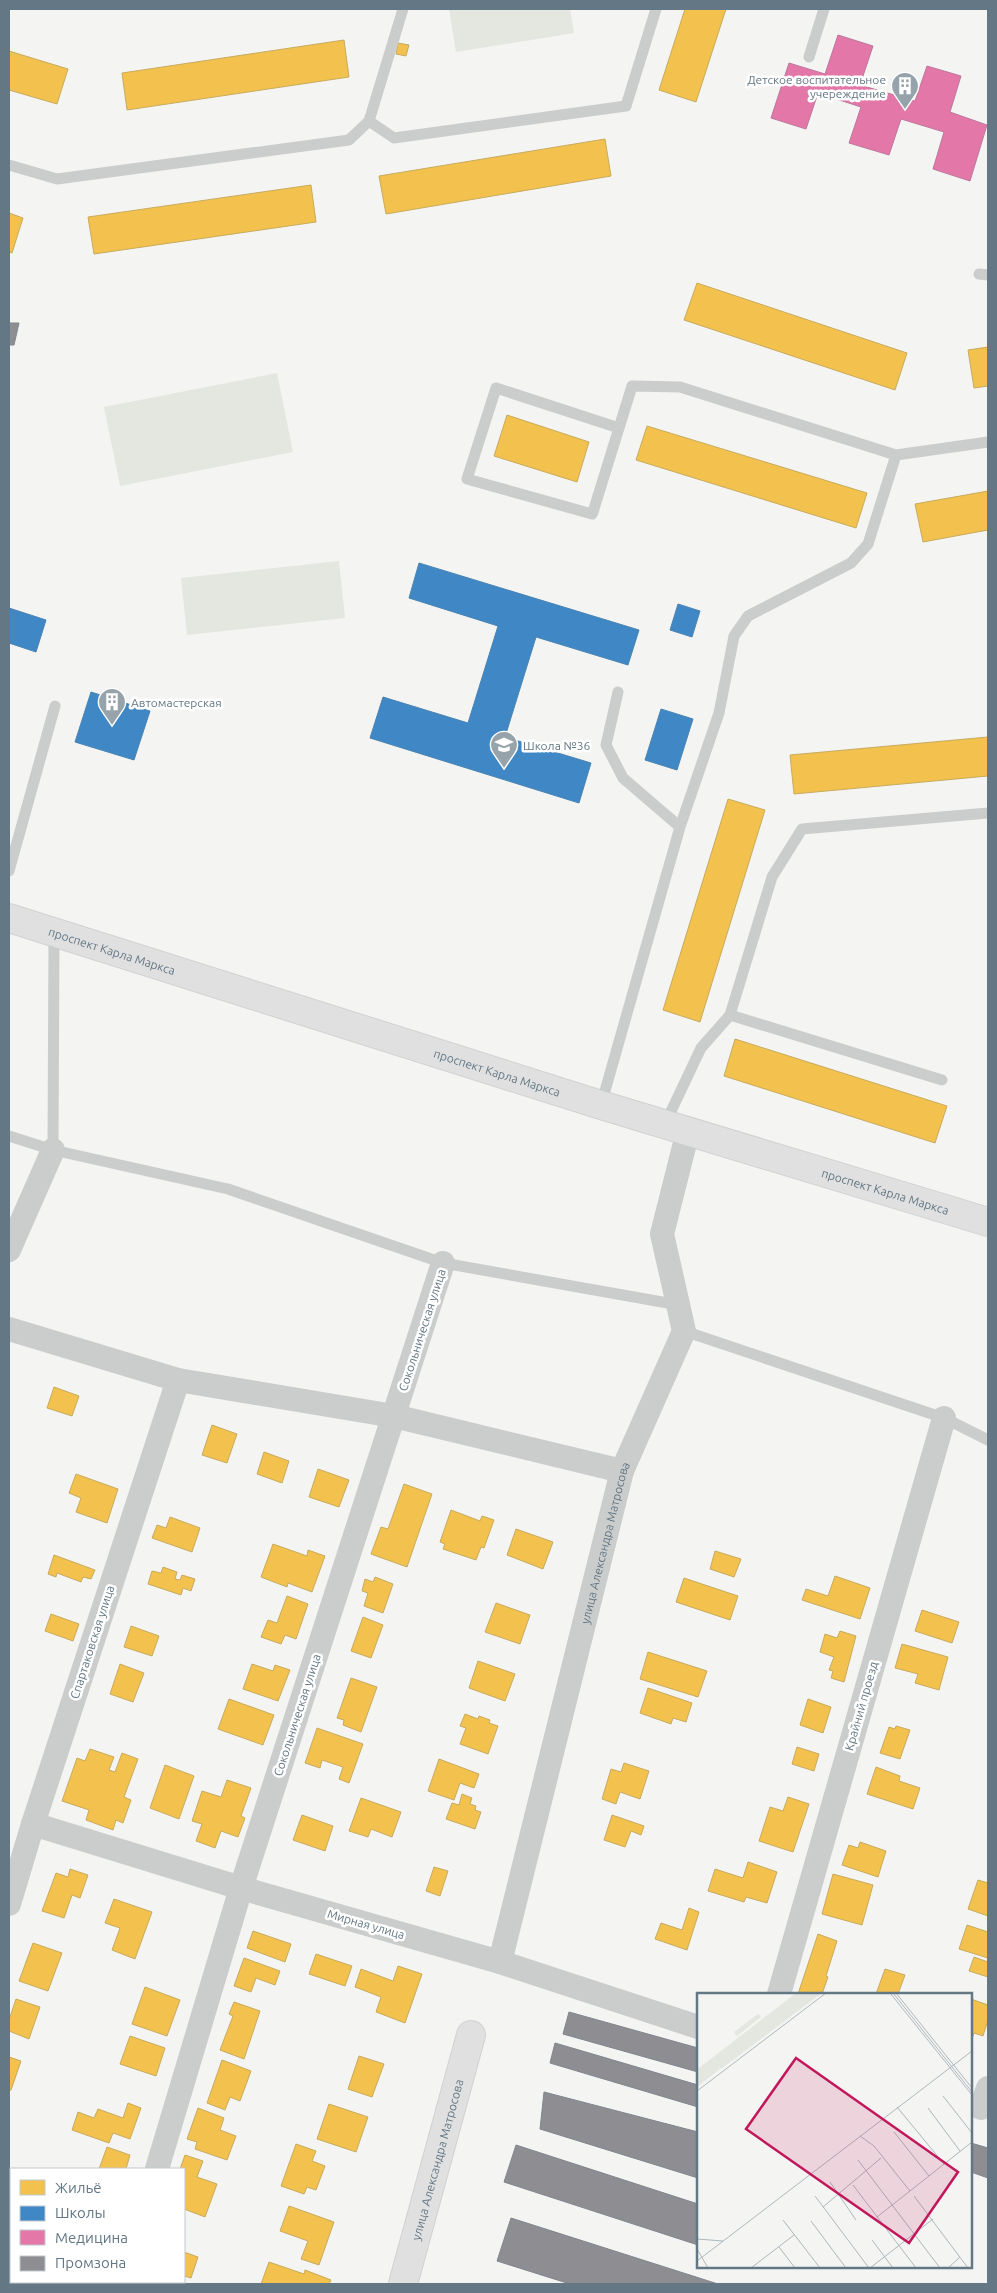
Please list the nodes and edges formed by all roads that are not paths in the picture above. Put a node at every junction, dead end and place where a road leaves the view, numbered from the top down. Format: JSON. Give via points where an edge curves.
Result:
{"nodes":[{"id":1,"x":403,"y":9,"type":"edge"},
{"id":2,"x":656,"y":9,"type":"edge"},
{"id":3,"x":824,"y":9,"type":"edge"},
{"id":4,"x":809,"y":56,"type":"dead end"},
{"id":5,"x":369,"y":121,"type":"junction"},
{"id":6,"x":9,"y":165,"type":"edge"},
{"id":7,"x":619,"y":428,"type":"junction"},
{"id":8,"x":988,"y":442,"type":"edge"},
{"id":9,"x":896,"y":455,"type":"junction"},
{"id":10,"x":618,"y":692,"type":"dead end"},
{"id":11,"x":55,"y":706,"type":"dead end"},
{"id":12,"x":988,"y":813,"type":"edge"},
{"id":13,"x":680,"y":827,"type":"junction"},
{"id":14,"x":9,"y":871,"type":"edge"},
{"id":15,"x":9,"y":918,"type":"edge"},
{"id":16,"x":54,"y":932,"type":"junction"},
{"id":17,"x":730,"y":1015,"type":"junction"},
{"id":18,"x":942,"y":1080,"type":"dead end"},
{"id":19,"x":601,"y":1105,"type":"junction"},
{"id":20,"x":676,"y":1128,"type":"junction"},
{"id":21,"x":9,"y":1136,"type":"edge"},
{"id":22,"x":53,"y":1150,"type":"junction"},
{"id":23,"x":988,"y":1222,"type":"edge"},
{"id":24,"x":9,"y":1250,"type":"edge"},
{"id":25,"x":443,"y":1263,"type":"junction"},
{"id":26,"x":679,"y":1305,"type":"junction"},
{"id":27,"x":9,"y":1329,"type":"edge"},
{"id":28,"x":684,"y":1331,"type":"junction"},
{"id":29,"x":178,"y":1380,"type":"junction"},
{"id":30,"x":394,"y":1416,"type":"junction"},
{"id":31,"x":944,"y":1418,"type":"junction"},
{"id":32,"x":988,"y":1440,"type":"edge"},
{"id":33,"x":622,"y":1470,"type":"junction"},
{"id":34,"x":33,"y":1824,"type":"junction"},
{"id":35,"x":241,"y":1888,"type":"junction"},
{"id":36,"x":9,"y":1904,"type":"edge"},
{"id":37,"x":500,"y":1962,"type":"junction"},
{"id":38,"x":778,"y":1993,"type":"edge"},
{"id":39,"x":697,"y":2026,"type":"edge"},
{"id":40,"x":471,"y":2035,"type":"dead end"},
{"id":41,"x":157,"y":2168,"type":"edge"},
{"id":42,"x":403,"y":2284,"type":"edge"}],
"edges":[{"from":1,"to":5,"type":"lane"},
{"from":2,"to":5,"type":"lane","via":[[626,106],[394,138]]},
{"from":3,"to":4,"type":"lane"},
{"from":5,"to":6,"type":"lane","via":[[350,140],[57,179]]},
{"from":7,"to":7,"type":"lane","via":[[496,388],[468,479],[592,514]]},
{"from":7,"to":9,"type":"lane","via":[[632,386],[680,387]]},
{"from":8,"to":9,"type":"lane"},
{"from":9,"to":13,"type":"lane","via":[[868,544],[851,562],[748,616],[734,636],[718,713]]},
{"from":10,"to":13,"type":"lane","via":[[606,745],[623,778]]},
{"from":11,"to":14,"type":"lane"},
{"from":12,"to":17,"type":"lane","via":[[802,829],[772,877]]},
{"from":13,"to":19,"type":"lane"},
{"from":15,"to":16,"type":"street","name":"проспект Карла Маркса"},
{"from":16,"to":19,"type":"street","name":"проспект Карла Маркса"},
{"from":16,"to":22,"type":"lane"},
{"from":17,"to":18,"type":"lane"},
{"from":17,"to":20,"type":"lane","via":[[701,1048]]},
{"from":19,"to":20,"type":"street","name":"проспект Карла Маркса"},
{"from":20,"to":23,"type":"street","name":"проспект Карла Маркса"},
{"from":20,"to":26,"type":"street","via":[[662,1234]]},
{"from":21,"to":22,"type":"lane"},
{"from":22,"to":24,"type":"street"},
{"from":22,"to":25,"type":"lane","via":[[228,1189]]},
{"from":25,"to":26,"type":"lane"},
{"from":25,"to":30,"type":"street","name":"Сокольническая улица"},
{"from":26,"to":28,"type":"street"},
{"from":27,"to":29,"type":"street"},
{"from":28,"to":31,"type":"lane"},
{"from":28,"to":33,"type":"street","name":"улица Александра Матросова"},
{"from":29,"to":30,"type":"street"},
{"from":29,"to":34,"type":"street","name":"Спартаковская улица"},
{"from":30,"to":33,"type":"street"},
{"from":30,"to":35,"type":"street","name":"Сокольническая улица"},
{"from":31,"to":32,"type":"lane"},
{"from":31,"to":38,"type":"street","name":"Крайний проезд"},
{"from":33,"to":37,"type":"street","name":"улица Александра Матросова"},
{"from":34,"to":35,"type":"street","name":"Мирная улица"},
{"from":34,"to":36,"type":"street","name":"Спартаковская улица"},
{"from":35,"to":37,"type":"street","name":"Мирная улица"},
{"from":35,"to":41,"type":"street","name":"Сокольническая улица"},
{"from":37,"to":39,"type":"street","name":"Мирная улица"},
{"from":40,"to":42,"type":"street","name":"улица Александра Матросова"}]}
